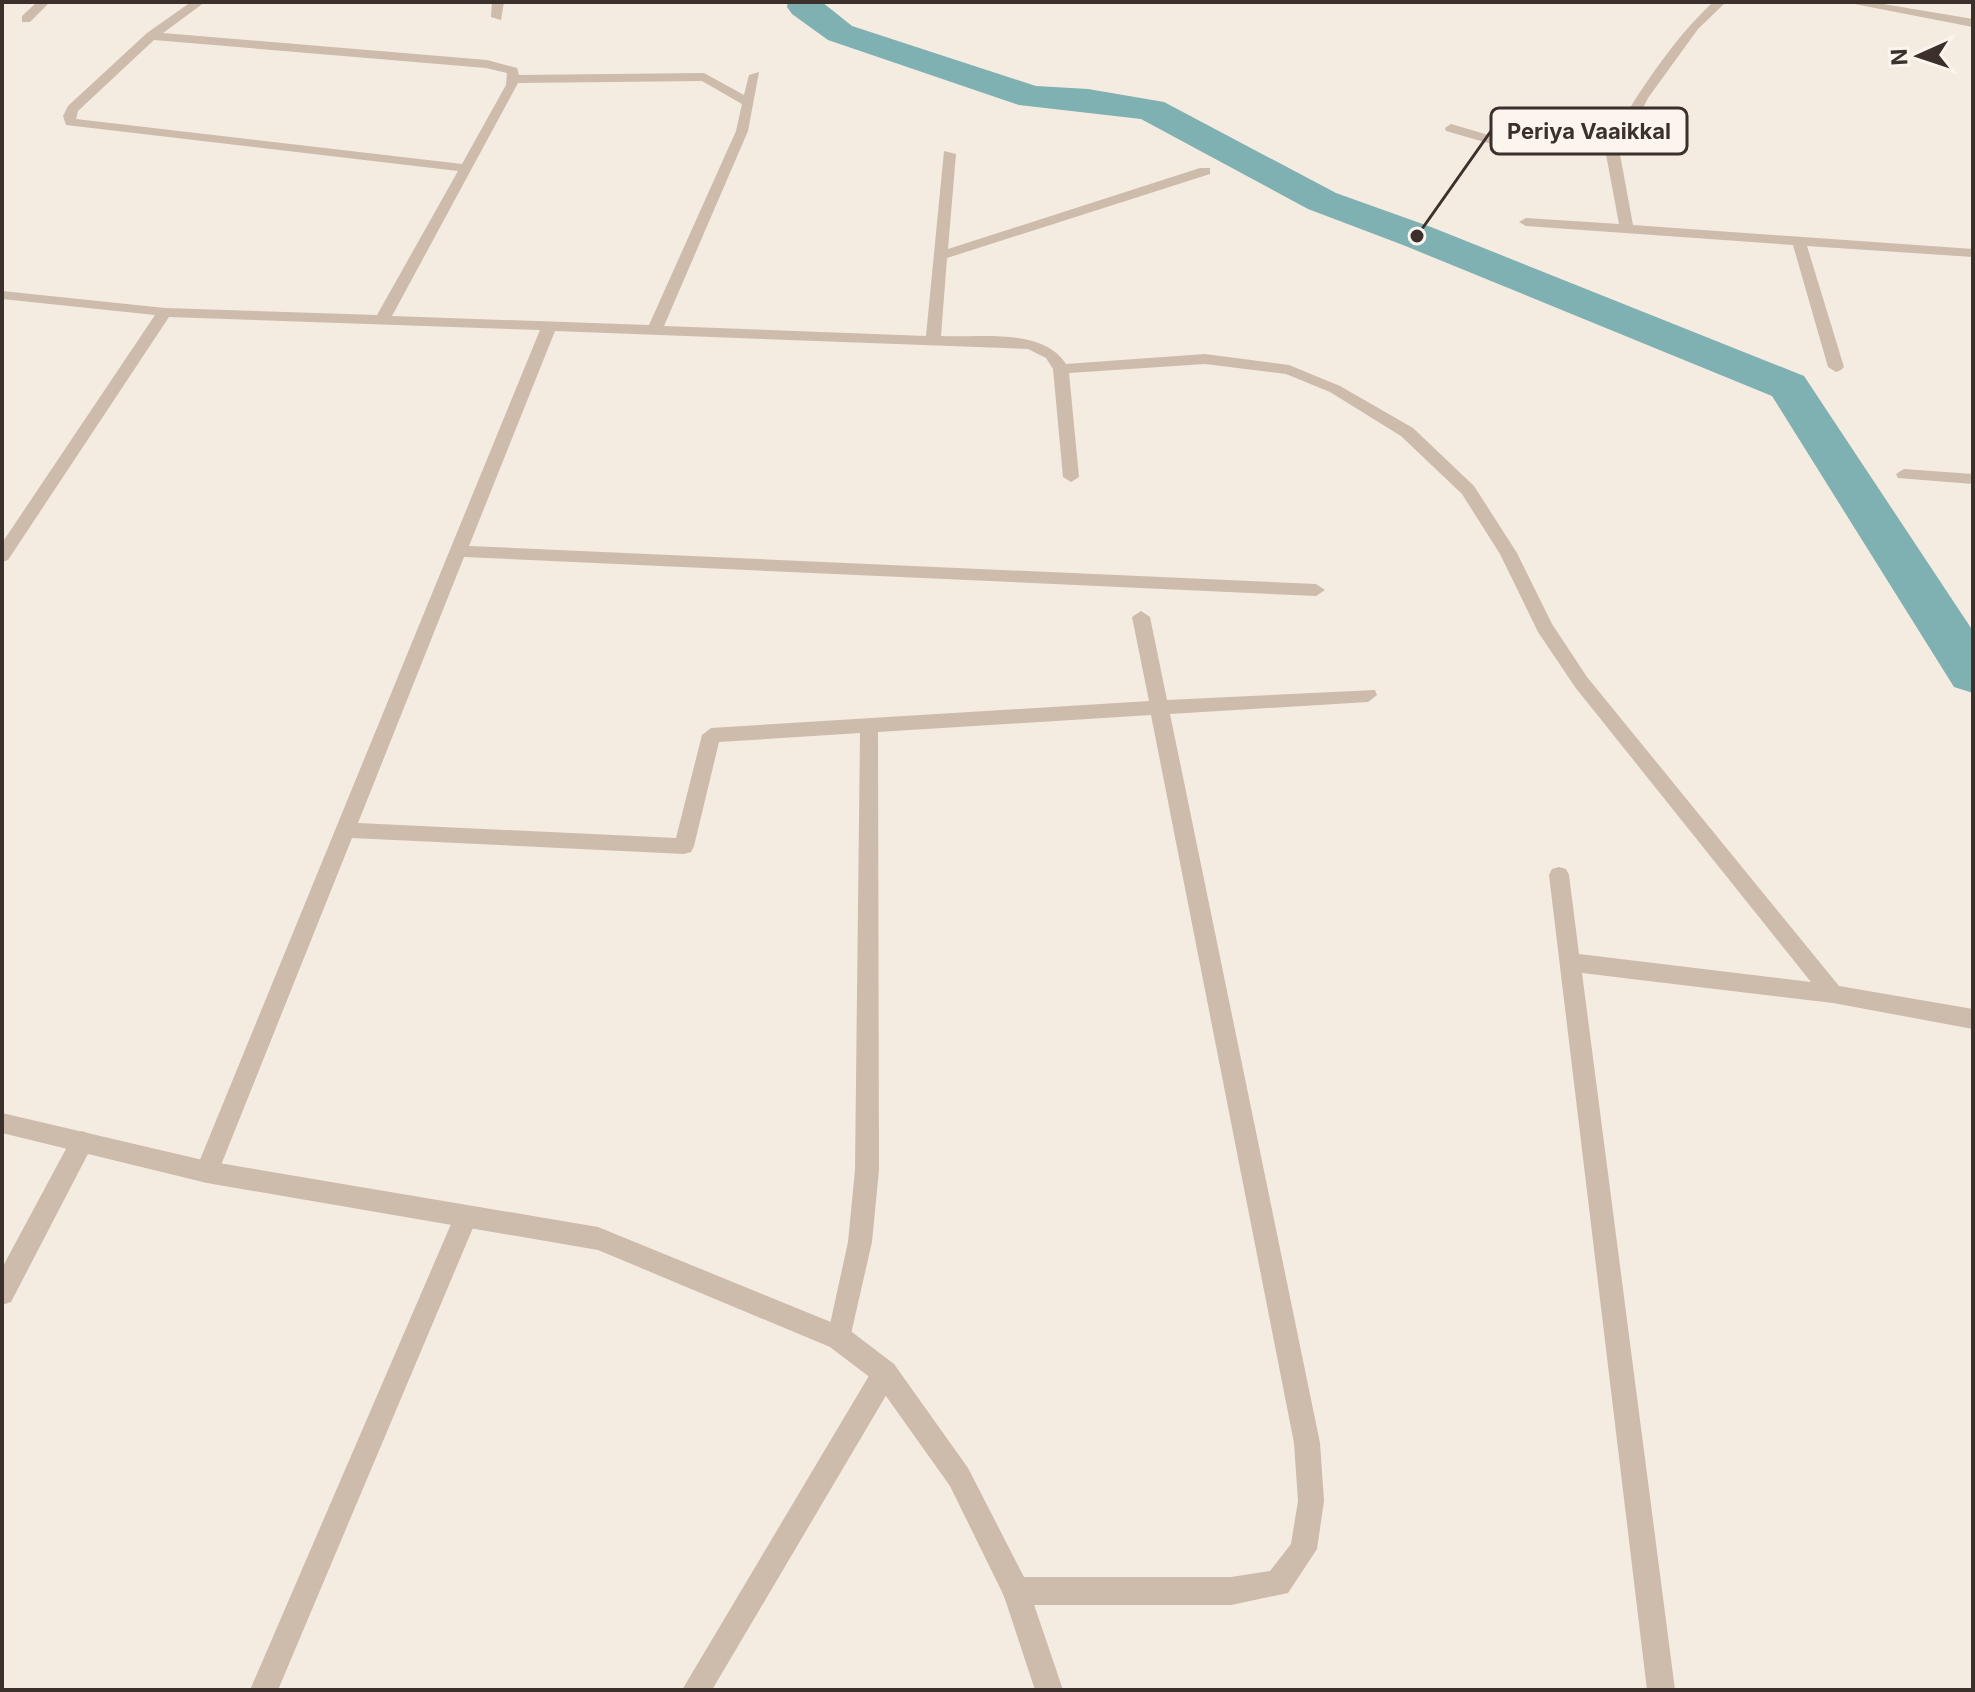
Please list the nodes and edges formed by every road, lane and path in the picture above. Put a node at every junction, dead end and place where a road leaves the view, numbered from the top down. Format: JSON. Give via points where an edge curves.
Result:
{"nodes":[{"id":1,"x":44,"y":2,"type":"edge"},
{"id":2,"x":199,"y":2,"type":"edge"},
{"id":3,"x":498,"y":2,"type":"edge"},
{"id":4,"x":1720,"y":2,"type":"edge"},
{"id":5,"x":1850,"y":2,"type":"edge"},
{"id":6,"x":497,"y":17,"type":"dead end"},
{"id":7,"x":26,"y":19,"type":"dead end"},
{"id":8,"x":1973,"y":23,"type":"edge"},
{"id":9,"x":151,"y":36,"type":"junction"},
{"id":10,"x":755,"y":75,"type":"dead end"},
{"id":11,"x":514,"y":79,"type":"junction"},
{"id":12,"x":748,"y":102,"type":"junction"},
{"id":13,"x":1451,"y":128,"type":"dead end"},
{"id":14,"x":1617,"y":144,"type":"junction"},
{"id":15,"x":949,"y":154,"type":"dead end"},
{"id":16,"x":465,"y":168,"type":"junction"},
{"id":17,"x":1205,"y":171,"type":"dead end"},
{"id":18,"x":1526,"y":222,"type":"dead end"},
{"id":19,"x":1627,"y":229,"type":"junction"},
{"id":20,"x":1799,"y":241,"type":"junction"},
{"id":21,"x":1973,"y":253,"type":"edge"},
{"id":22,"x":940,"y":256,"type":"junction"},
{"id":23,"x":2,"y":295,"type":"edge"},
{"id":24,"x":165,"y":312,"type":"junction"},
{"id":25,"x":382,"y":320,"type":"junction"},
{"id":26,"x":549,"y":327,"type":"junction"},
{"id":27,"x":654,"y":331,"type":"junction"},
{"id":28,"x":933,"y":342,"type":"junction"},
{"id":29,"x":1836,"y":367,"type":"dead end"},
{"id":30,"x":1061,"y":369,"type":"junction"},
{"id":31,"x":1904,"y":474,"type":"dead end"},
{"id":32,"x":1071,"y":477,"type":"dead end"},
{"id":33,"x":1973,"y":479,"type":"edge"},
{"id":34,"x":459,"y":551,"type":"junction"},
{"id":35,"x":2,"y":556,"type":"edge"},
{"id":36,"x":1316,"y":590,"type":"dead end"},
{"id":37,"x":1141,"y":617,"type":"dead end"},
{"id":38,"x":1368,"y":695,"type":"dead end"},
{"id":39,"x":1160,"y":707,"type":"junction"},
{"id":40,"x":869,"y":726,"type":"junction"},
{"id":41,"x":345,"y":830,"type":"junction"},
{"id":42,"x":1559,"y":875,"type":"dead end"},
{"id":43,"x":1569,"y":962,"type":"junction"},
{"id":44,"x":1833,"y":994,"type":"junction"},
{"id":45,"x":1973,"y":1019,"type":"edge"},
{"id":46,"x":2,"y":1123,"type":"edge"},
{"id":47,"x":82,"y":1142,"type":"junction"},
{"id":48,"x":207,"y":1172,"type":"junction"},
{"id":49,"x":466,"y":1216,"type":"junction"},
{"id":50,"x":2,"y":1293,"type":"edge"},
{"id":51,"x":839,"y":1338,"type":"junction"},
{"id":52,"x":885,"y":1373,"type":"junction"},
{"id":53,"x":1016,"y":1591,"type":"junction"},
{"id":54,"x":264,"y":1690,"type":"edge"},
{"id":55,"x":696,"y":1690,"type":"edge"},
{"id":56,"x":1049,"y":1690,"type":"edge"},
{"id":57,"x":1661,"y":1690,"type":"edge"}],
"edges":[{"from":1,"to":7,"type":"street"},
{"from":2,"to":9,"type":"street"},
{"from":3,"to":6,"type":"street"},
{"from":4,"to":14,"type":"street","via":[[1694,26],[1642,98]]},
{"from":5,"to":8,"type":"street"},
{"from":9,"to":11,"type":"street","via":[[487,64],[513,71]]},
{"from":9,"to":16,"type":"street","via":[[72,109],[71,122]]},
{"from":10,"to":12,"type":"street"},
{"from":11,"to":12,"type":"street","via":[[704,77]]},
{"from":11,"to":16,"type":"street"},
{"from":12,"to":27,"type":"street","via":[[719,189]]},
{"from":13,"to":14,"type":"street","via":[[1502,143],[1547,135]]},
{"from":14,"to":19,"type":"street","via":[[1612,149]]},
{"from":15,"to":22,"type":"street"},
{"from":16,"to":25,"type":"street"},
{"from":17,"to":22,"type":"street"},
{"from":18,"to":19,"type":"street"},
{"from":19,"to":20,"type":"street"},
{"from":20,"to":21,"type":"street"},
{"from":20,"to":29,"type":"street"},
{"from":22,"to":28,"type":"street"},
{"from":23,"to":24,"type":"street"},
{"from":24,"to":25,"type":"street"},
{"from":24,"to":35,"type":"street"},
{"from":25,"to":26,"type":"street"},
{"from":26,"to":27,"type":"street"},
{"from":26,"to":34,"type":"street"},
{"from":27,"to":28,"type":"street"},
{"from":28,"to":30,"type":"street","via":[[1027,344],[1044,348]]},
{"from":30,"to":32,"type":"street"},
{"from":30,"to":44,"type":"street","via":[[1205,359],[1276,368],[1335,389],[1407,432],[1468,490],[1581,682]]},
{"from":31,"to":33,"type":"street"},
{"from":34,"to":36,"type":"street"},
{"from":34,"to":41,"type":"street"},
{"from":37,"to":39,"type":"street"},
{"from":38,"to":39,"type":"street"},
{"from":39,"to":40,"type":"street"},
{"from":39,"to":53,"type":"street","via":[[1307,1443],[1311,1501],[1306,1537],[1304,1549],[1278,1583],[1231,1591]]},
{"from":40,"to":41,"type":"street","via":[[711,735],[684,846]]},
{"from":40,"to":51,"type":"street","via":[[867,1170],[860,1242]]},
{"from":41,"to":48,"type":"street"},
{"from":42,"to":43,"type":"street"},
{"from":43,"to":44,"type":"street"},
{"from":43,"to":57,"type":"street"},
{"from":44,"to":45,"type":"street"},
{"from":46,"to":47,"type":"street"},
{"from":47,"to":48,"type":"street"},
{"from":47,"to":50,"type":"street"},
{"from":48,"to":49,"type":"street"},
{"from":49,"to":51,"type":"street","via":[[598,1239]]},
{"from":49,"to":54,"type":"street"},
{"from":51,"to":52,"type":"street"},
{"from":52,"to":53,"type":"street","via":[[959,1477]]},
{"from":52,"to":55,"type":"street"},
{"from":53,"to":56,"type":"street"}]}
